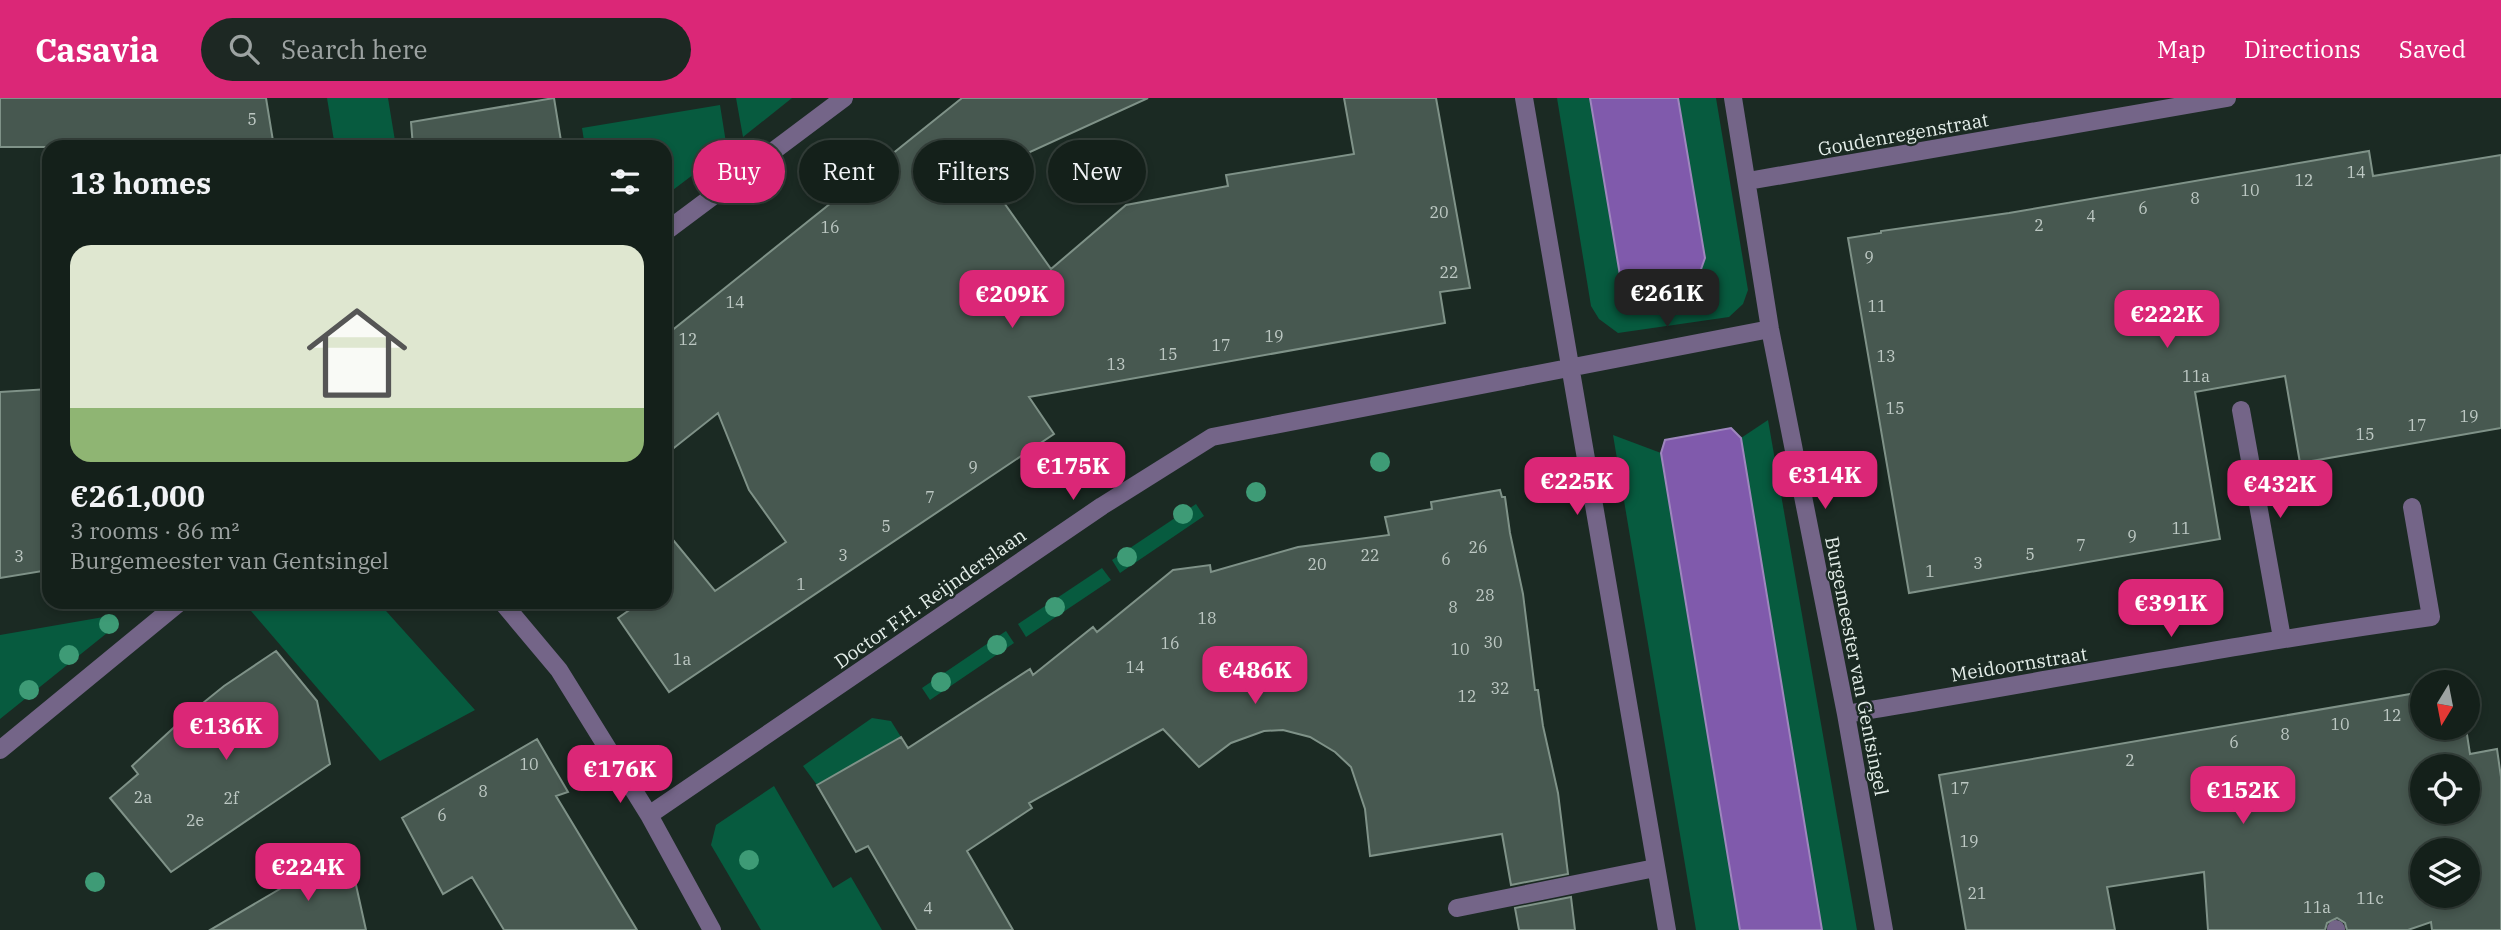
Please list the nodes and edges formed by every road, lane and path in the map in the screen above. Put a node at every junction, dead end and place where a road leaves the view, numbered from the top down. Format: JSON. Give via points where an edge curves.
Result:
{"nodes":[{"id":1,"x":844,"y":98,"type":"edge"},
{"id":2,"x":1524,"y":98,"type":"edge"},
{"id":3,"x":1733,"y":98,"type":"edge"},
{"id":4,"x":2227,"y":98,"type":"edge"},
{"id":5,"x":2188,"y":102,"type":"edge"},
{"id":6,"x":1748,"y":181,"type":"junction"},
{"id":7,"x":672,"y":227,"type":"edge"},
{"id":8,"x":1770,"y":329,"type":"junction"},
{"id":9,"x":1572,"y":366,"type":"junction"},
{"id":10,"x":2241,"y":410,"type":"dead end"},
{"id":11,"x":2412,"y":507,"type":"dead end"},
{"id":12,"x":171,"y":609,"type":"edge"},
{"id":13,"x":508,"y":609,"type":"edge"},
{"id":14,"x":2282,"y":638,"type":"junction"},
{"id":15,"x":1846,"y":714,"type":"junction"},
{"id":16,"x":0,"y":750,"type":"edge"},
{"id":17,"x":649,"y":815,"type":"junction"},
{"id":18,"x":1655,"y":868,"type":"junction"},
{"id":19,"x":1457,"y":908,"type":"dead end"},
{"id":20,"x":712,"y":930,"type":"edge"},
{"id":21,"x":1667,"y":930,"type":"edge"},
{"id":22,"x":1884,"y":930,"type":"edge"}],
"edges":[{"from":1,"to":7,"type":"street"},
{"from":2,"to":9,"type":"street"},
{"from":3,"to":6,"type":"street","name":"Burgemeester van Gentsingel"},
{"from":4,"to":5,"type":"street","name":"Goudenregenstraat"},
{"from":5,"to":6,"type":"street","name":"Goudenregenstraat"},
{"from":6,"to":8,"type":"street","name":"Burgemeester van Gentsingel"},
{"from":8,"to":9,"type":"street"},
{"from":8,"to":15,"type":"street","name":"Burgemeester van Gentsingel"},
{"from":9,"to":17,"type":"street","name":"Doctor F.H. Reijnderslaan","via":[[1212,436]]},
{"from":9,"to":18,"type":"street"},
{"from":10,"to":14,"type":"street"},
{"from":11,"to":14,"type":"street","name":"Meidoornstraat","via":[[2431,617]]},
{"from":12,"to":16,"type":"street"},
{"from":13,"to":17,"type":"street","via":[[559,670]]},
{"from":14,"to":15,"type":"street","name":"Meidoornstraat"},
{"from":15,"to":22,"type":"street","name":"Burgemeester van Gentsingel"},
{"from":17,"to":20,"type":"street"},
{"from":18,"to":19,"type":"street"},
{"from":18,"to":21,"type":"street"}]}
